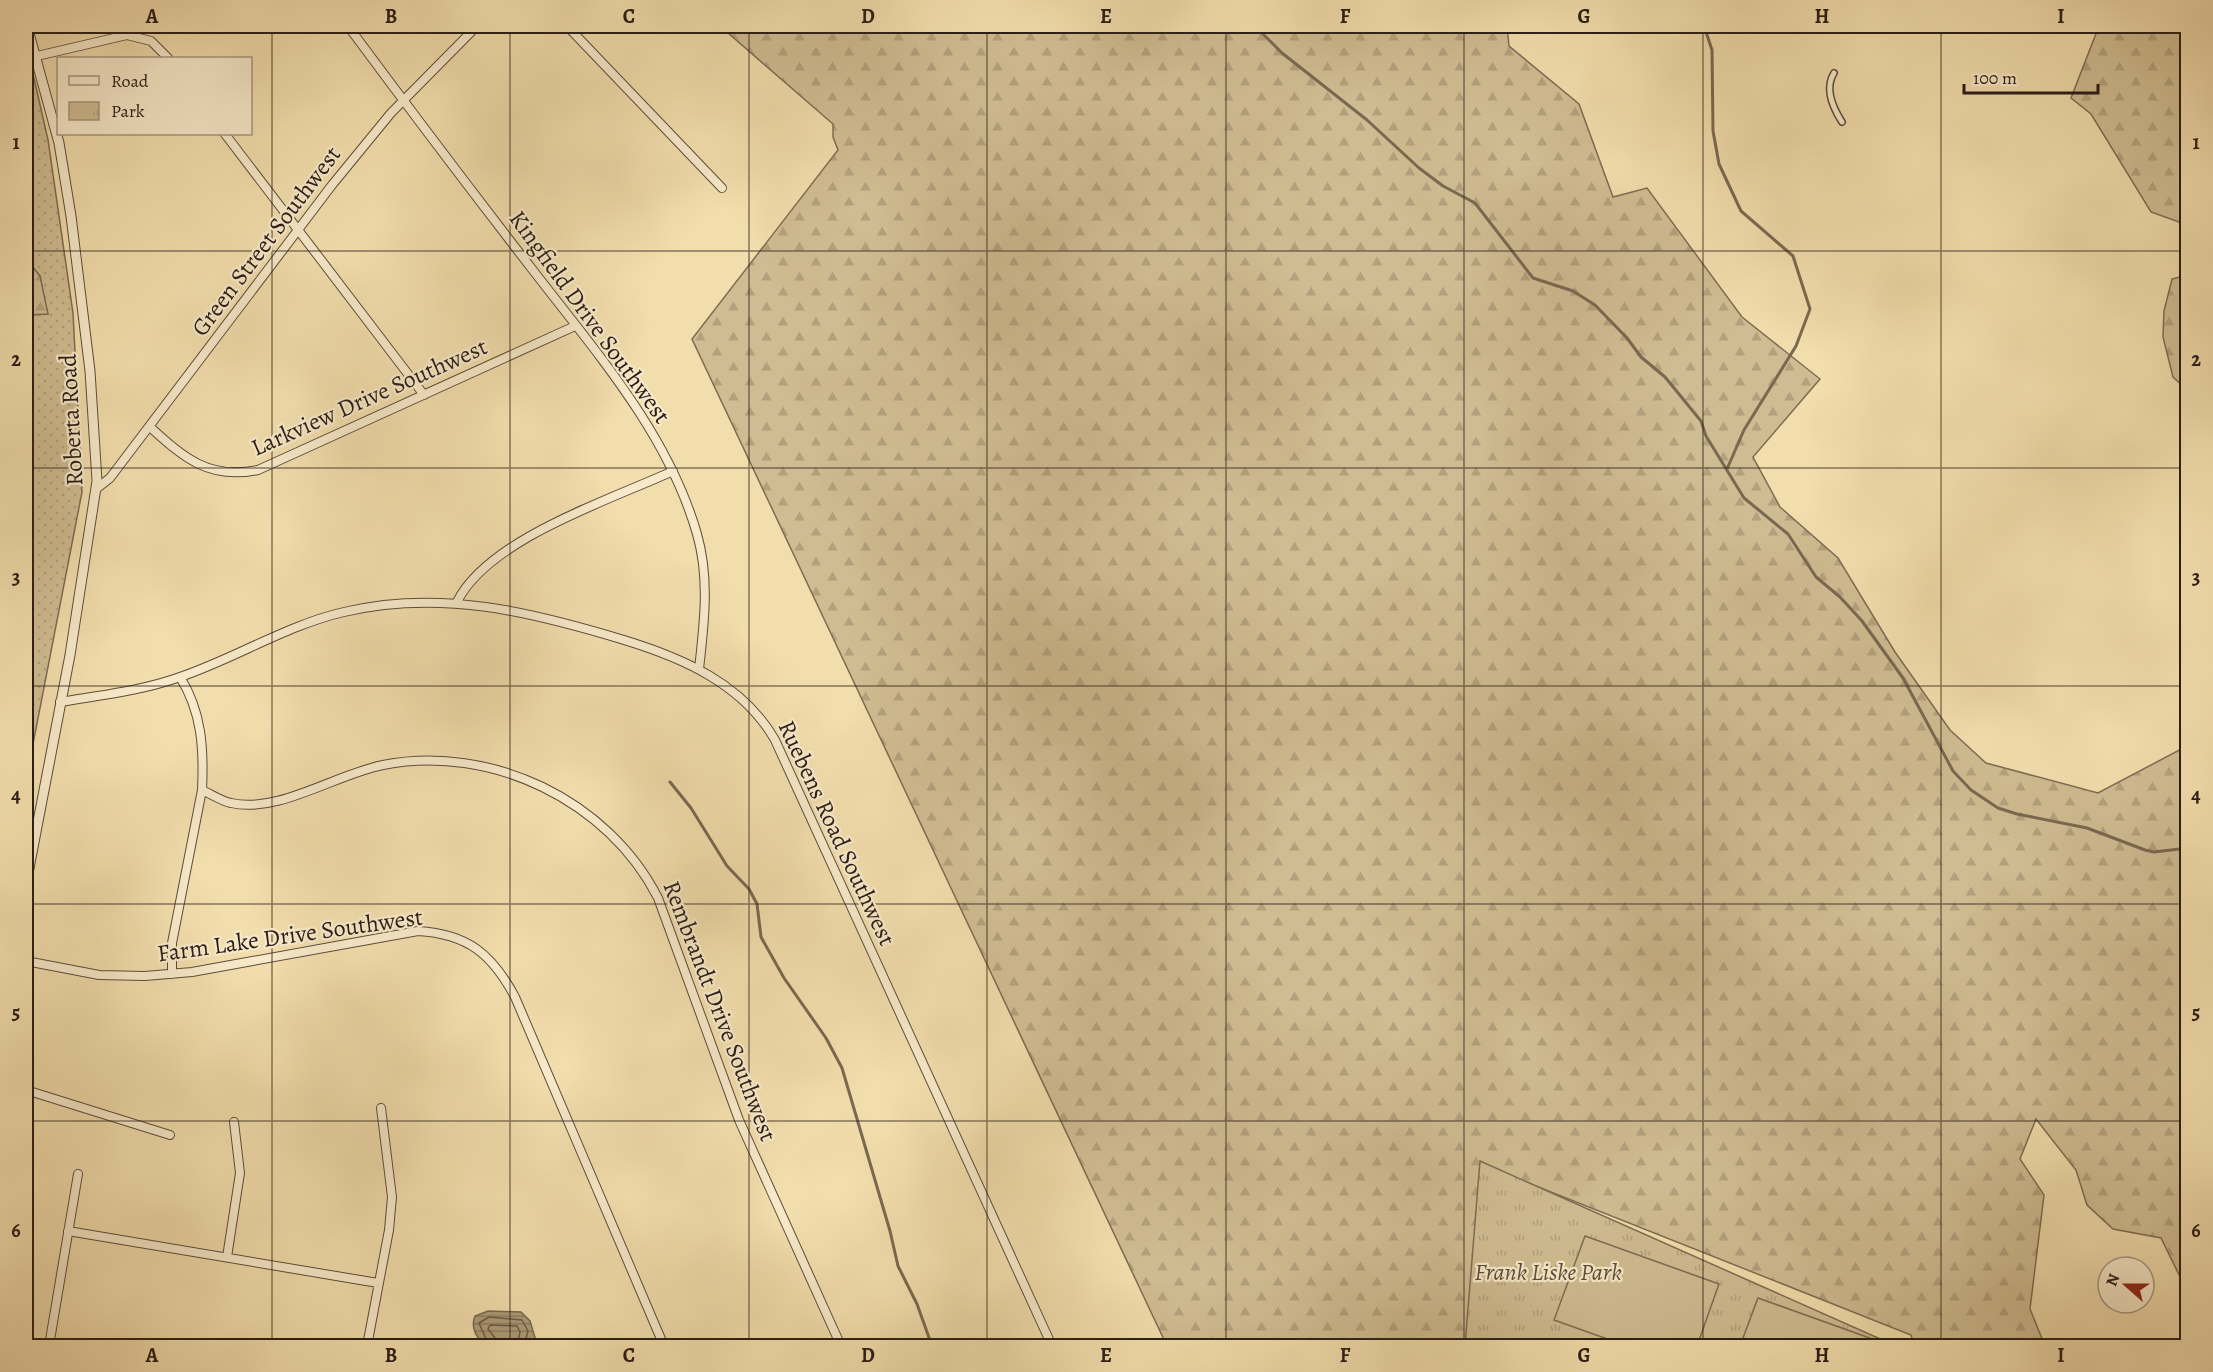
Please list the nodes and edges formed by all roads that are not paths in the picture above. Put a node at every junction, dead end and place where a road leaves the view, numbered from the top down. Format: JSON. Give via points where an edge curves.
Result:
{"nodes":[{"id":1,"x":27,"y":26,"type":"edge"},
{"id":2,"x":348,"y":26,"type":"edge"},
{"id":3,"x":477,"y":26,"type":"edge"},
{"id":4,"x":567,"y":26,"type":"edge"},
{"id":5,"x":37,"y":56,"type":"junction"},
{"id":6,"x":167,"y":57,"type":"edge"},
{"id":7,"x":1834,"y":73,"type":"dead end"},
{"id":8,"x":403,"y":100,"type":"junction"},
{"id":9,"x":1842,"y":122,"type":"dead end"},
{"id":10,"x":226,"y":135,"type":"edge"},
{"id":11,"x":722,"y":188,"type":"dead end"},
{"id":12,"x":298,"y":229,"type":"junction"},
{"id":13,"x":575,"y":326,"type":"junction"},
{"id":14,"x":424,"y":395,"type":"junction"},
{"id":15,"x":150,"y":427,"type":"junction"},
{"id":16,"x":673,"y":471,"type":"junction"},
{"id":17,"x":96,"y":489,"type":"junction"},
{"id":18,"x":457,"y":602,"type":"junction"},
{"id":19,"x":699,"y":669,"type":"junction"},
{"id":20,"x":180,"y":677,"type":"junction"},
{"id":21,"x":60,"y":702,"type":"junction"},
{"id":22,"x":202,"y":790,"type":"junction"},
{"id":23,"x":26,"y":884,"type":"edge"},
{"id":24,"x":26,"y":961,"type":"edge"},
{"id":25,"x":172,"y":974,"type":"junction"},
{"id":26,"x":26,"y":1090,"type":"edge"},
{"id":27,"x":381,"y":1108,"type":"dead end"},
{"id":28,"x":234,"y":1122,"type":"dead end"},
{"id":29,"x":170,"y":1135,"type":"dead end"},
{"id":30,"x":78,"y":1174,"type":"dead end"},
{"id":31,"x":68,"y":1231,"type":"junction"},
{"id":32,"x":227,"y":1257,"type":"junction"},
{"id":33,"x":378,"y":1283,"type":"junction"},
{"id":34,"x":49,"y":1347,"type":"edge"},
{"id":35,"x":367,"y":1347,"type":"edge"},
{"id":36,"x":664,"y":1347,"type":"edge"},
{"id":37,"x":841,"y":1347,"type":"edge"},
{"id":38,"x":1052,"y":1347,"type":"edge"}],
"edges":[{"from":1,"to":5,"type":"street","name":"Roberta Road"},
{"from":2,"to":8,"type":"street","name":"Kingfield Drive Southwest"},
{"from":3,"to":8,"type":"street","name":"Green Street Southwest"},
{"from":4,"to":11,"type":"street"},
{"from":5,"to":6,"type":"street","via":[[127,35],[151,41]]},
{"from":5,"to":17,"type":"street","name":"Roberta Road","via":[[59,143],[71,216],[90,371]]},
{"from":7,"to":9,"type":"street","via":[[1830,84],[1833,109]]},
{"from":8,"to":12,"type":"street","name":"Green Street Southwest"},
{"from":8,"to":13,"type":"street","name":"Kingfield Drive Southwest"},
{"from":10,"to":12,"type":"street"},
{"from":12,"to":14,"type":"street"},
{"from":12,"to":15,"type":"street","name":"Green Street Southwest"},
{"from":13,"to":14,"type":"street","name":"Larkview Drive Southwest"},
{"from":13,"to":16,"type":"street","name":"Kingfield Drive Southwest","via":[[649,427]]},
{"from":14,"to":15,"type":"street","name":"Larkview Drive Southwest","via":[[258,470],[239,474],[221,474],[194,462]]},
{"from":15,"to":17,"type":"street","name":"Green Street Southwest","via":[[110,478]]},
{"from":16,"to":18,"type":"street","via":[[507,549],[478,573]]},
{"from":16,"to":19,"type":"street","name":"Kingfield Drive Southwest","via":[[697,535],[704,571],[705,617]]},
{"from":17,"to":21,"type":"street","name":"Roberta Road"},
{"from":18,"to":19,"type":"street","name":"Ruebens Road Southwest","via":[[574,625]]},
{"from":18,"to":20,"type":"street","name":"Ruebens Road Southwest","via":[[392,604],[310,621]]},
{"from":19,"to":38,"type":"street","name":"Ruebens Road Southwest","via":[[749,705],[775,740]]},
{"from":20,"to":21,"type":"street","name":"Ruebens Road Southwest","via":[[142,688]]},
{"from":20,"to":22,"type":"street","via":[[199,722]]},
{"from":21,"to":23,"type":"street","name":"Roberta Road"},
{"from":22,"to":25,"type":"street","via":[[172,943]]},
{"from":22,"to":37,"type":"street","name":"Rembrandt Drive Southwest","via":[[226,802],[252,806],[367,769],[423,759],[440,760],[525,779],[594,819],[642,870],[658,898],[739,1120]]},
{"from":24,"to":25,"type":"street","name":"Farm Lake Drive Southwest","via":[[99,975]]},
{"from":25,"to":36,"type":"street","name":"Farm Lake Drive Southwest","via":[[418,932],[473,945],[503,975],[515,997]]},
{"from":26,"to":29,"type":"street"},
{"from":27,"to":33,"type":"street","via":[[392,1197]]},
{"from":28,"to":32,"type":"street","via":[[240,1173]]},
{"from":30,"to":31,"type":"street"},
{"from":31,"to":32,"type":"street"},
{"from":31,"to":34,"type":"street"},
{"from":32,"to":33,"type":"street"},
{"from":33,"to":35,"type":"street"}]}
